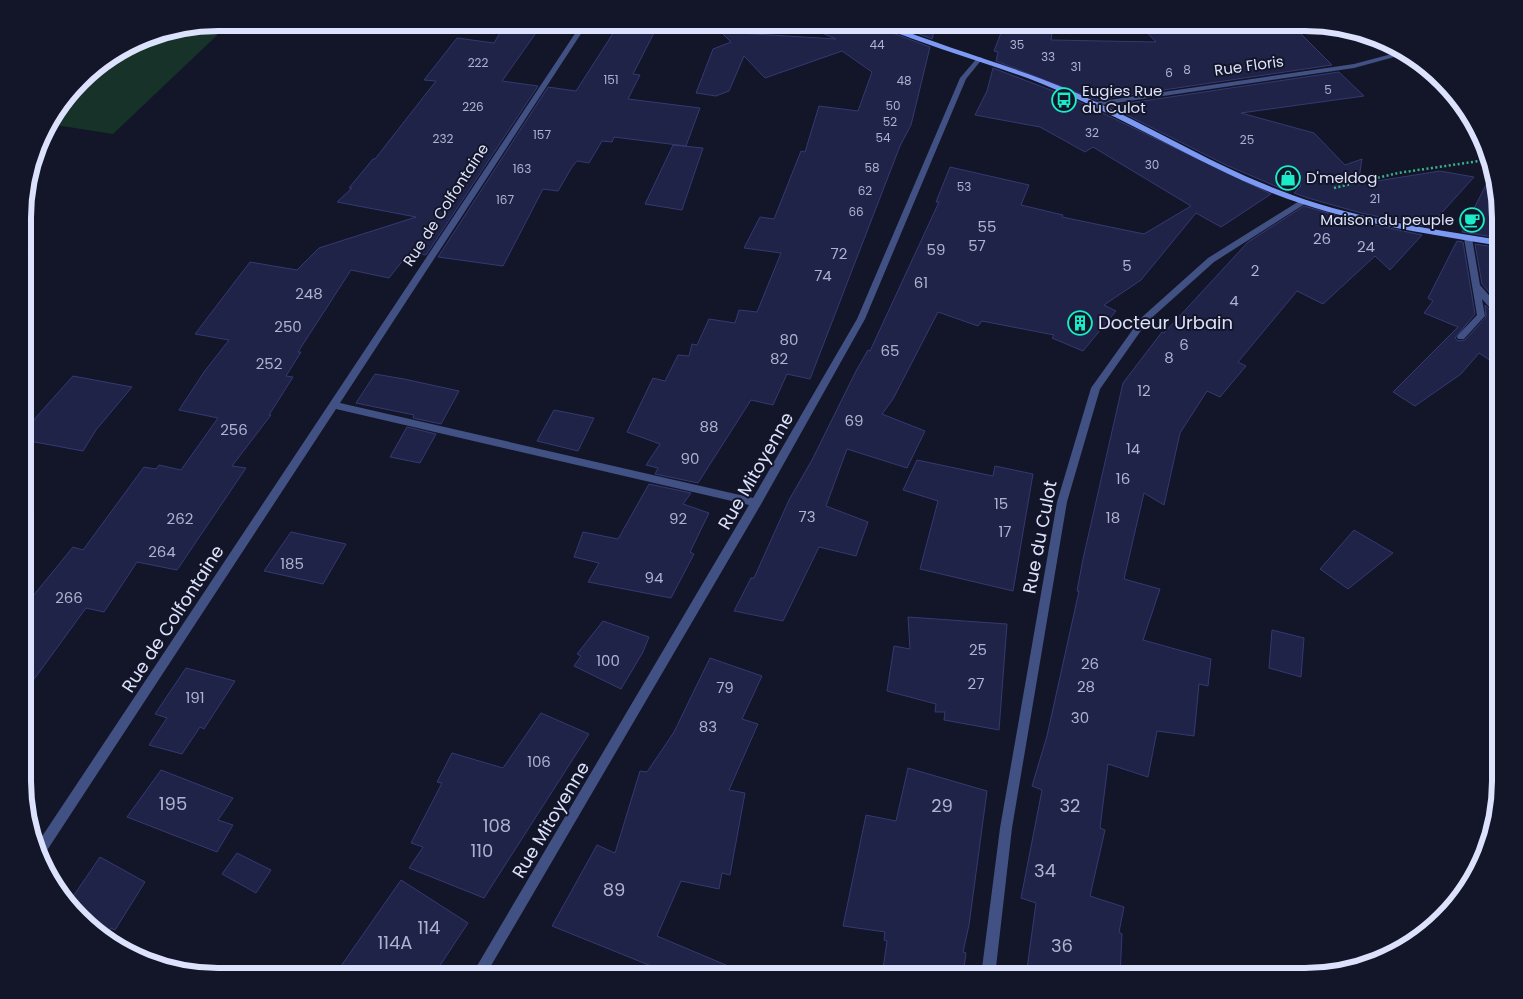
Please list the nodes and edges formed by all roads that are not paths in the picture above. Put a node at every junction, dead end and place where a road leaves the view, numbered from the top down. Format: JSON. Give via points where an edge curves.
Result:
{"nodes":[{"id":1,"x":578,"y":31,"type":"edge"},
{"id":2,"x":906,"y":31,"type":"edge"},
{"id":3,"x":1395,"y":55,"type":"edge"},
{"id":4,"x":980,"y":58,"type":"junction"},
{"id":5,"x":1095,"y":104,"type":"junction"},
{"id":6,"x":1304,"y":202,"type":"junction"},
{"id":7,"x":1468,"y":238,"type":"junction"},
{"id":8,"x":1492,"y":242,"type":"edge"},
{"id":9,"x":1476,"y":286,"type":"junction"},
{"id":10,"x":1492,"y":305,"type":"edge"},
{"id":11,"x":1461,"y":337,"type":"dead end"},
{"id":12,"x":333,"y":405,"type":"junction"},
{"id":13,"x":756,"y":503,"type":"junction"},
{"id":14,"x":43,"y":846,"type":"edge"},
{"id":15,"x":483,"y":968,"type":"edge"},
{"id":16,"x":989,"y":968,"type":"edge"}],
"edges":[{"from":1,"to":12,"type":"street","name":"Rue de Colfontaine"},
{"from":2,"to":4,"type":"street"},
{"from":3,"to":5,"type":"street","name":"Rue Floris","via":[[1354,66]]},
{"from":4,"to":5,"type":"street"},
{"from":4,"to":13,"type":"street","name":"Rue Mitoyenne","via":[[963,78],[860,319]]},
{"from":5,"to":6,"type":"street","via":[[1240,177]]},
{"from":6,"to":7,"type":"street","via":[[1362,218]]},
{"from":6,"to":16,"type":"street","name":"Rue du Culot","via":[[1211,260],[1144,320],[1096,388],[1062,502],[1006,828]]},
{"from":7,"to":8,"type":"street"},
{"from":7,"to":9,"type":"street"},
{"from":9,"to":10,"type":"street"},
{"from":9,"to":11,"type":"street","via":[[1481,316]]},
{"from":12,"to":13,"type":"street"},
{"from":12,"to":14,"type":"street","name":"Rue de Colfontaine"},
{"from":13,"to":15,"type":"street","name":"Rue Mitoyenne"}]}
